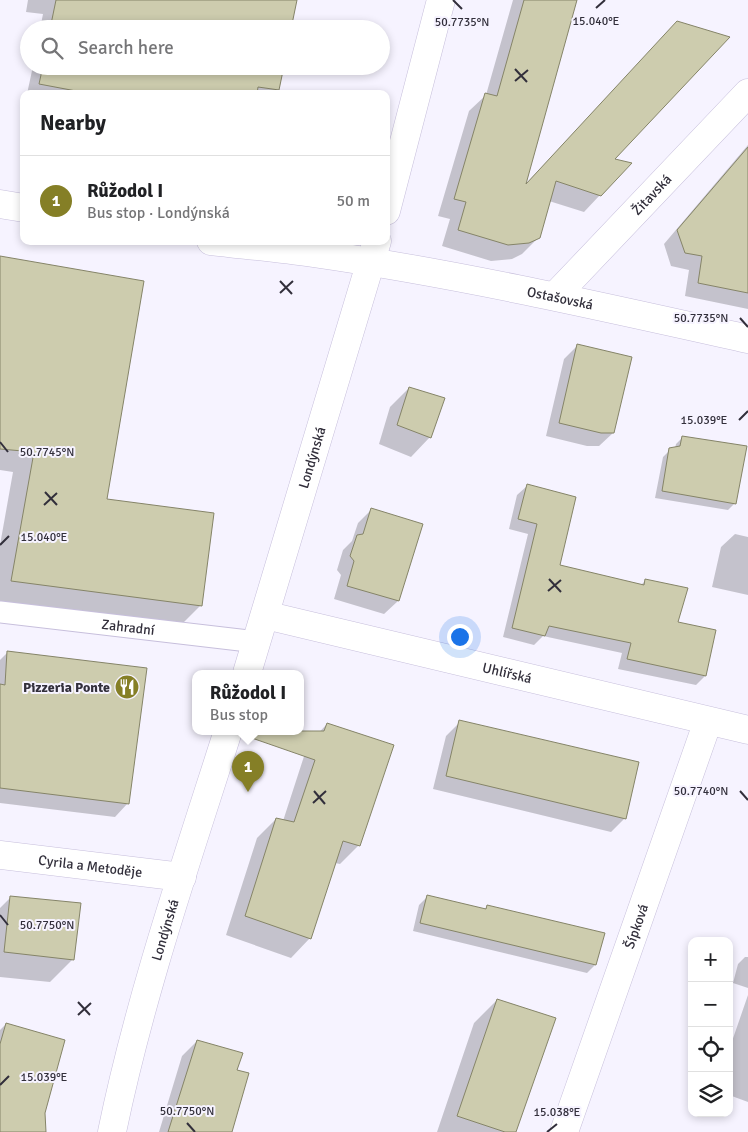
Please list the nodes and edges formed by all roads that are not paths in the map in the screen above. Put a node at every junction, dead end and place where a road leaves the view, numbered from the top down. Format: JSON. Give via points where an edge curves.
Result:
{"nodes":[{"id":1,"x":441,"y":0,"type":"edge"},
{"id":2,"x":748,"y":93,"type":"edge"},
{"id":3,"x":390,"y":196,"type":"edge"},
{"id":4,"x":0,"y":204,"type":"edge"},
{"id":5,"x":20,"y":207,"type":"edge"},
{"id":6,"x":248,"y":245,"type":"edge"},
{"id":7,"x":374,"y":252,"type":"edge"},
{"id":8,"x":555,"y":296,"type":"junction"},
{"id":9,"x":748,"y":339,"type":"edge"},
{"id":10,"x":0,"y":612,"type":"edge"},
{"id":11,"x":265,"y":615,"type":"junction"},
{"id":12,"x":256,"y":642,"type":"junction"},
{"id":13,"x":248,"y":670,"type":"edge"},
{"id":14,"x":708,"y":721,"type":"junction"},
{"id":15,"x":748,"y":730,"type":"edge"},
{"id":16,"x":227,"y":735,"type":"edge"},
{"id":17,"x":0,"y":855,"type":"edge"},
{"id":18,"x":182,"y":877,"type":"junction"},
{"id":19,"x":112,"y":1132,"type":"edge"},
{"id":20,"x":564,"y":1132,"type":"edge"}],
"edges":[{"from":1,"to":3,"type":"street"},
{"from":2,"to":8,"type":"street","name":"Žitavská"},
{"from":4,"to":5,"type":"street"},
{"from":6,"to":7,"type":"street","via":[[312,252]]},
{"from":7,"to":8,"type":"street","name":"Ostašovská"},
{"from":7,"to":11,"type":"street","name":"Londýnská"},
{"from":8,"to":9,"type":"street","name":"Ostašovská"},
{"from":10,"to":12,"type":"lane","name":"Zahradní"},
{"from":11,"to":12,"type":"street","name":"Londýnská"},
{"from":11,"to":14,"type":"street","name":"Uhlířská"},
{"from":12,"to":13,"type":"street","name":"Londýnská"},
{"from":14,"to":15,"type":"street","name":"Uhlířská"},
{"from":14,"to":20,"type":"street","name":"Šípková"},
{"from":16,"to":18,"type":"street","name":"Londýnská"},
{"from":17,"to":18,"type":"street","name":"Cyrila a Metoděje"},
{"from":18,"to":19,"type":"street","name":"Londýnská","via":[[124,1075]]}]}
